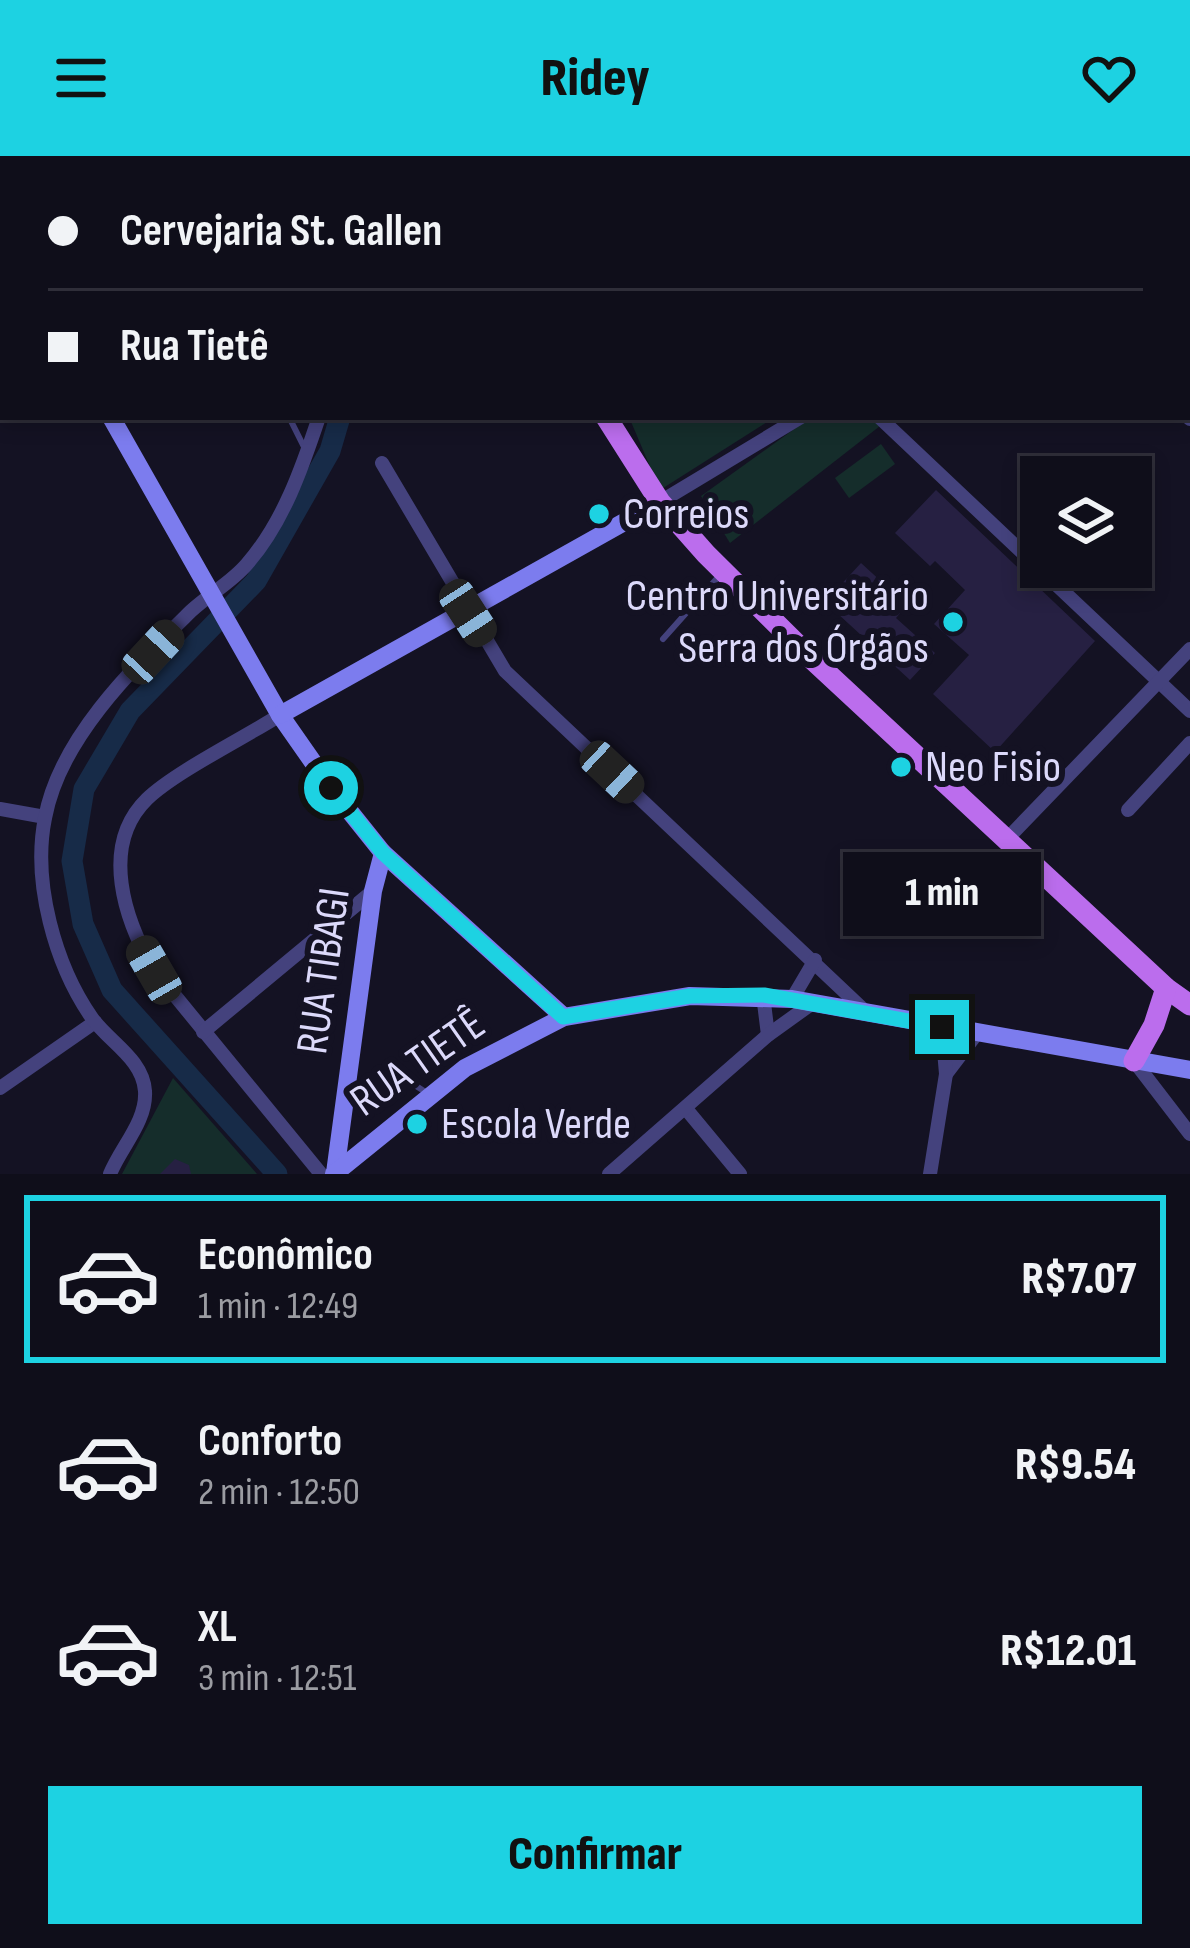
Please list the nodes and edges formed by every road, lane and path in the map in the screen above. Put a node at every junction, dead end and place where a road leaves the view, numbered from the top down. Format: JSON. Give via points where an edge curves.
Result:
{"nodes":[{"id":1,"x":113,"y":420,"type":"edge"},
{"id":2,"x":290,"y":420,"type":"edge"},
{"id":3,"x":318,"y":420,"type":"edge"},
{"id":4,"x":608,"y":420,"type":"edge"},
{"id":5,"x":795,"y":420,"type":"edge"},
{"id":6,"x":882,"y":420,"type":"edge"},
{"id":7,"x":307,"y":453,"type":"junction"},
{"id":8,"x":382,"y":464,"type":"dead end"},
{"id":9,"x":655,"y":495,"type":"junction"},
{"id":10,"x":724,"y":572,"type":"junction"},
{"id":11,"x":216,"y":597,"type":"junction"},
{"id":12,"x":468,"y":613,"type":"junction"},
{"id":13,"x":663,"y":639,"type":"dead end"},
{"id":14,"x":1190,"y":649,"type":"edge"},
{"id":15,"x":1157,"y":683,"type":"junction"},
{"id":16,"x":1190,"y":711,"type":"edge"},
{"id":17,"x":280,"y":715,"type":"junction"},
{"id":18,"x":1190,"y":743,"type":"edge"},
{"id":19,"x":0,"y":808,"type":"edge"},
{"id":20,"x":1128,"y":809,"type":"dead end"},
{"id":21,"x":45,"y":817,"type":"junction"},
{"id":22,"x":1008,"y":838,"type":"junction"},
{"id":23,"x":383,"y":853,"type":"junction"},
{"id":24,"x":374,"y":891,"type":"junction"},
{"id":25,"x":815,"y":960,"type":"junction"},
{"id":26,"x":1166,"y":988,"type":"junction"},
{"id":27,"x":764,"y":995,"type":"junction"},
{"id":28,"x":792,"y":999,"type":"junction"},
{"id":29,"x":814,"y":1003,"type":"junction"},
{"id":30,"x":1190,"y":1005,"type":"edge"},
{"id":31,"x":866,"y":1012,"type":"junction"},
{"id":32,"x":563,"y":1017,"type":"junction"},
{"id":33,"x":94,"y":1022,"type":"junction"},
{"id":34,"x":942,"y":1027,"type":"junction"},
{"id":35,"x":203,"y":1032,"type":"junction"},
{"id":36,"x":977,"y":1032,"type":"junction"},
{"id":37,"x":768,"y":1035,"type":"junction"},
{"id":38,"x":1134,"y":1061,"type":"junction"},
{"id":39,"x":1190,"y":1070,"type":"edge"},
{"id":40,"x":946,"y":1074,"type":"junction"},
{"id":41,"x":380,"y":1078,"type":"dead end"},
{"id":42,"x":0,"y":1088,"type":"edge"},
{"id":43,"x":430,"y":1094,"type":"junction"},
{"id":44,"x":687,"y":1110,"type":"junction"},
{"id":45,"x":1190,"y":1135,"type":"edge"},
{"id":46,"x":335,"y":1173,"type":"edge"},
{"id":47,"x":110,"y":1174,"type":"edge"},
{"id":48,"x":321,"y":1174,"type":"edge"},
{"id":49,"x":609,"y":1174,"type":"edge"},
{"id":50,"x":740,"y":1174,"type":"edge"},
{"id":51,"x":930,"y":1174,"type":"edge"}],
"edges":[{"from":1,"to":11,"type":"main road"},
{"from":2,"to":7,"type":"lane"},
{"from":3,"to":7,"type":"street"},
{"from":4,"to":9,"type":"main road"},
{"from":5,"to":9,"type":"street"},
{"from":6,"to":15,"type":"street"},
{"from":7,"to":11,"type":"street","via":[[250,561]]},
{"from":8,"to":12,"type":"street"},
{"from":9,"to":10,"type":"main road"},
{"from":9,"to":12,"type":"main road"},
{"from":10,"to":13,"type":"lane"},
{"from":10,"to":22,"type":"main road"},
{"from":11,"to":17,"type":"main road"},
{"from":11,"to":21,"type":"street","via":[[140,664],[89,726]]},
{"from":12,"to":17,"type":"main road"},
{"from":12,"to":25,"type":"street","via":[[506,671]]},
{"from":14,"to":15,"type":"street"},
{"from":15,"to":16,"type":"street"},
{"from":15,"to":22,"type":"street"},
{"from":17,"to":23,"type":"main road"},
{"from":17,"to":35,"type":"street","via":[[150,796],[120,855],[134,937]]},
{"from":18,"to":20,"type":"street"},
{"from":19,"to":21,"type":"street"},
{"from":21,"to":33,"type":"street","via":[[52,929]]},
{"from":22,"to":26,"type":"main road"},
{"from":23,"to":24,"type":"main road","name":"RUA TIBAGI"},
{"from":23,"to":32,"type":"main road"},
{"from":24,"to":35,"type":"street"},
{"from":24,"to":46,"type":"main road","name":"RUA TIBAGI"},
{"from":25,"to":28,"type":"street"},
{"from":25,"to":31,"type":"street"},
{"from":26,"to":30,"type":"main road"},
{"from":26,"to":38,"type":"main road"},
{"from":27,"to":28,"type":"main road","name":"RUA TIETÊ"},
{"from":27,"to":32,"type":"main road","name":"RUA TIETÊ","via":[[690,996]]},
{"from":27,"to":37,"type":"street"},
{"from":28,"to":29,"type":"main road","name":"RUA TIETÊ"},
{"from":29,"to":31,"type":"main road","name":"RUA TIETÊ"},
{"from":29,"to":37,"type":"street"},
{"from":31,"to":34,"type":"main road","name":"RUA TIETÊ"},
{"from":32,"to":43,"type":"main road","name":"RUA TIETÊ"},
{"from":33,"to":42,"type":"street"},
{"from":33,"to":47,"type":"street","via":[[134,1063],[146,1092]]},
{"from":34,"to":36,"type":"main road","name":"RUA TIETÊ"},
{"from":34,"to":40,"type":"street"},
{"from":35,"to":48,"type":"street"},
{"from":36,"to":38,"type":"main road","name":"RUA TIETÊ"},
{"from":36,"to":40,"type":"street"},
{"from":37,"to":44,"type":"street"},
{"from":38,"to":39,"type":"main road","name":"RUA TIETÊ"},
{"from":38,"to":45,"type":"street"},
{"from":40,"to":51,"type":"street"},
{"from":41,"to":43,"type":"lane"},
{"from":43,"to":46,"type":"main road","name":"RUA TIETÊ"},
{"from":44,"to":49,"type":"street"},
{"from":44,"to":50,"type":"street"}]}
